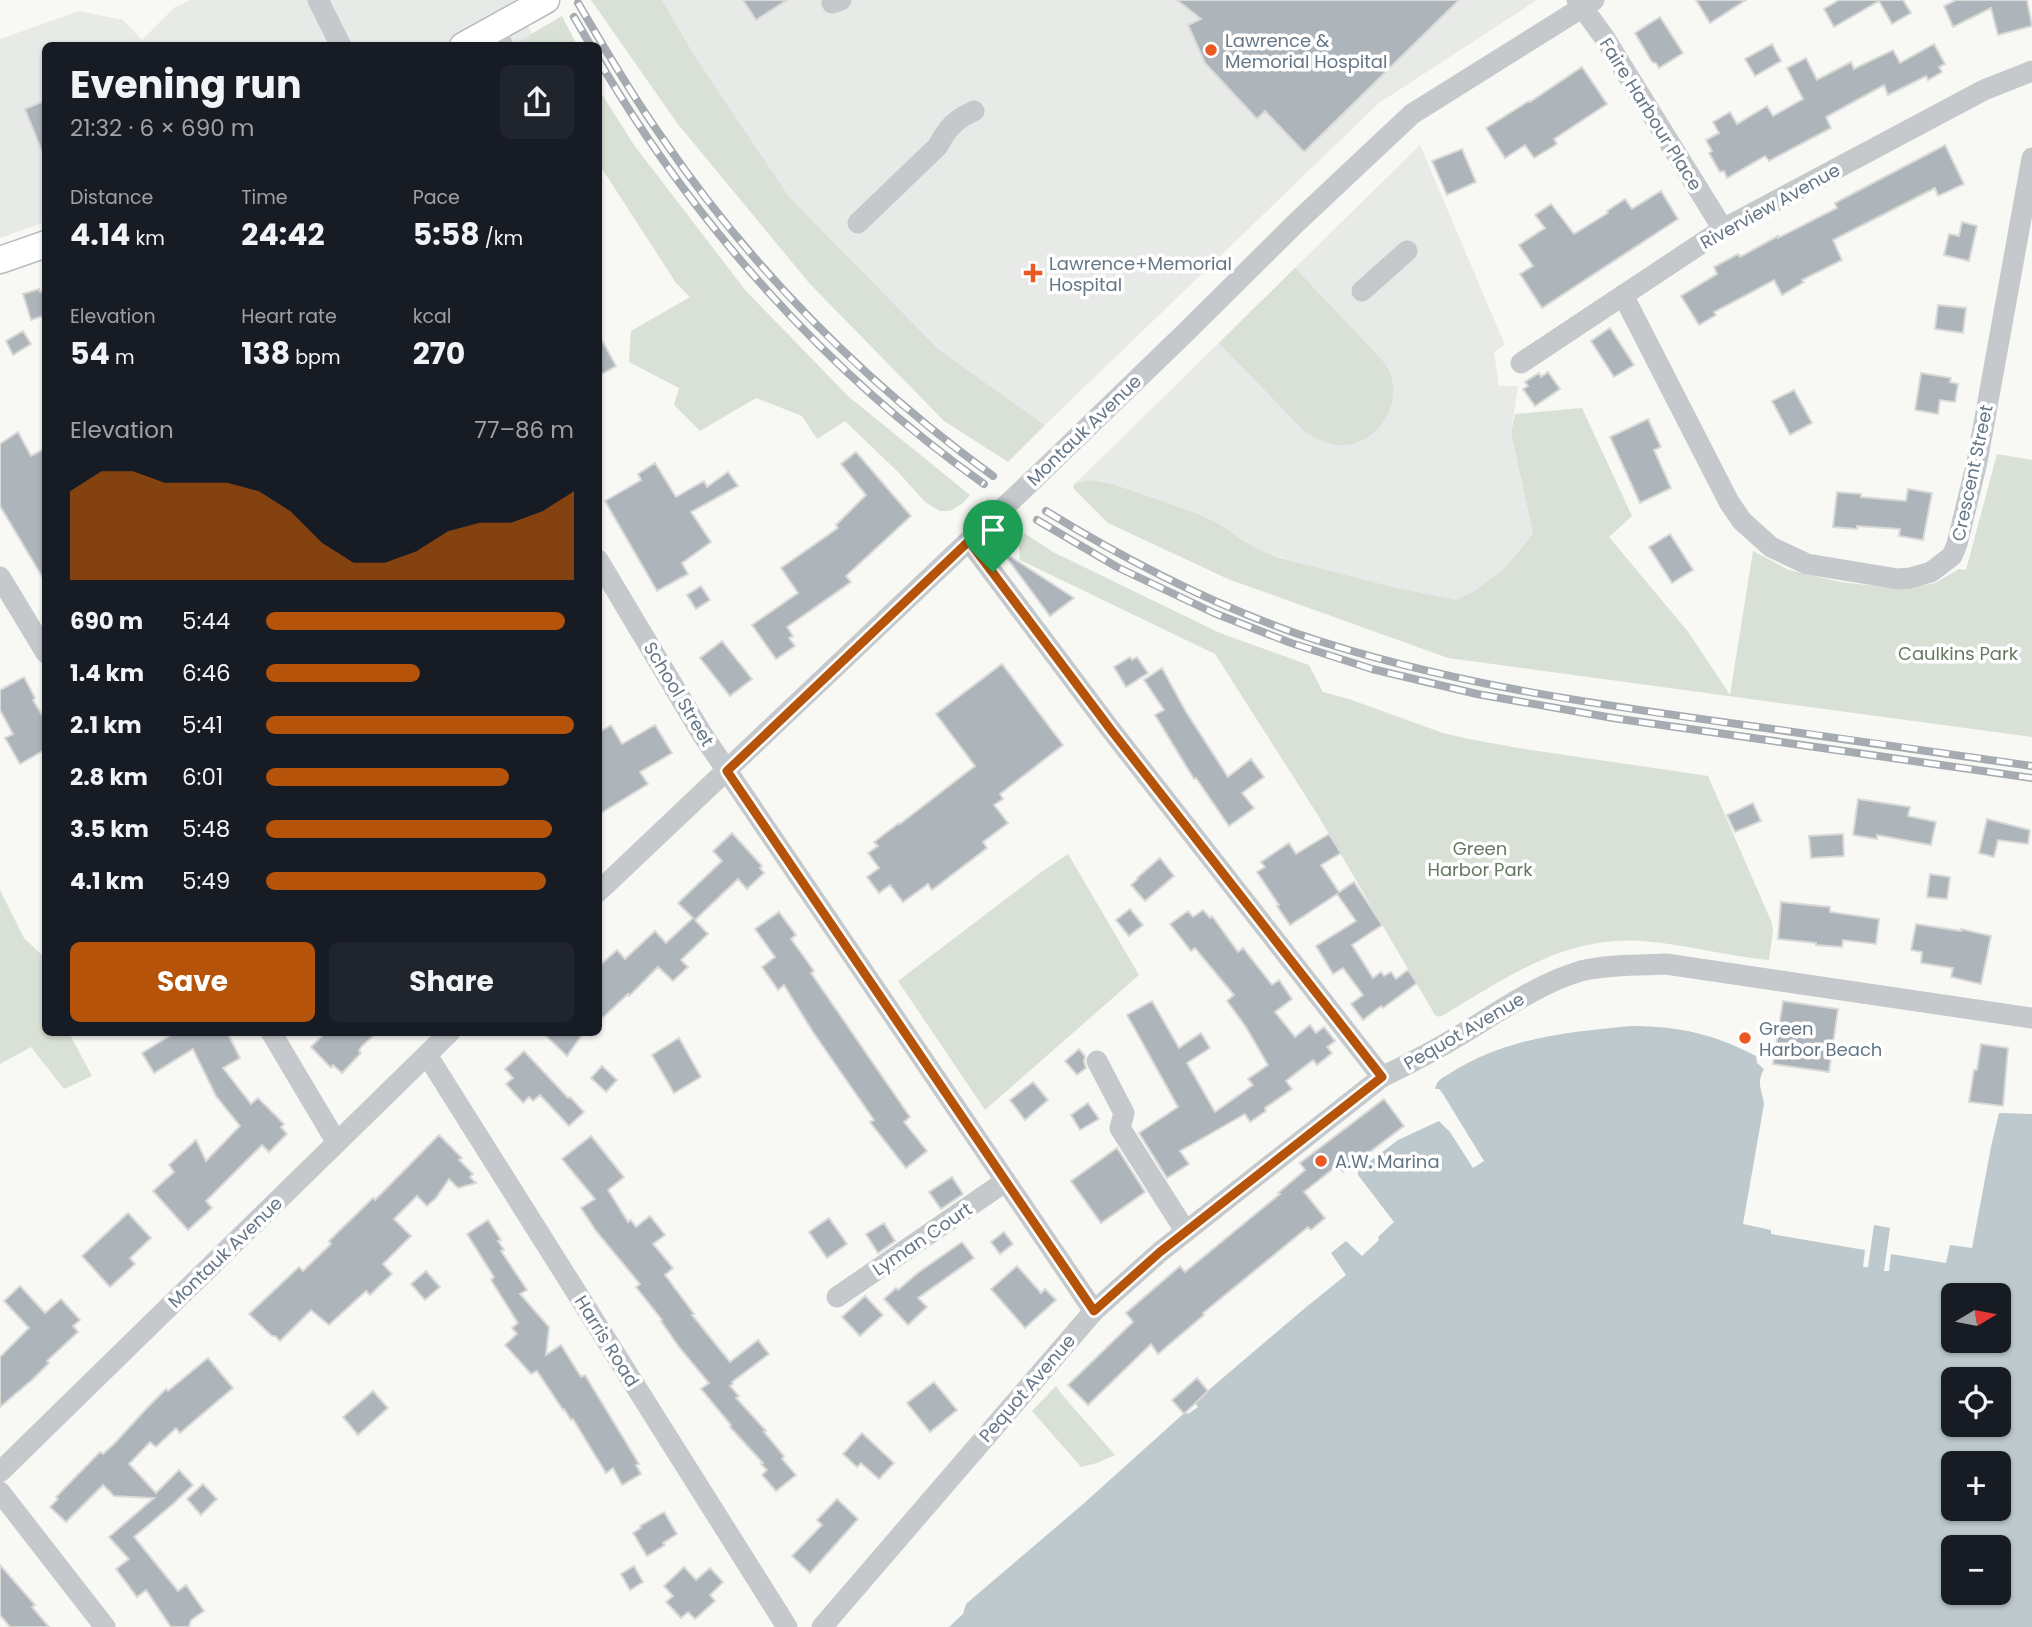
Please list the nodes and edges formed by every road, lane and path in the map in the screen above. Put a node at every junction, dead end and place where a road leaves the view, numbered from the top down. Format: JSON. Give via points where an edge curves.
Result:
{"nodes":[{"id":1,"x":318,"y":0,"type":"edge"},
{"id":2,"x":546,"y":0,"type":"edge"},
{"id":3,"x":833,"y":0,"type":"edge"},
{"id":4,"x":841,"y":0,"type":"edge"},
{"id":5,"x":1584,"y":2,"type":"edge"},
{"id":6,"x":499,"y":37,"type":"edge"},
{"id":7,"x":339,"y":42,"type":"edge"},
{"id":8,"x":479,"y":42,"type":"edge"},
{"id":9,"x":2032,"y":71,"type":"edge"},
{"id":10,"x":938,"y":146,"type":"dead end"},
{"id":11,"x":2032,"y":158,"type":"edge"},
{"id":12,"x":858,"y":223,"type":"dead end"},
{"id":13,"x":1723,"y":229,"type":"junction"},
{"id":14,"x":42,"y":245,"type":"edge"},
{"id":15,"x":1406,"y":251,"type":"dead end"},
{"id":16,"x":0,"y":260,"type":"edge"},
{"id":17,"x":1362,"y":291,"type":"dead end"},
{"id":18,"x":1623,"y":295,"type":"junction"},
{"id":19,"x":1521,"y":363,"type":"dead end"},
{"id":20,"x":969,"y":541,"type":"junction"},
{"id":21,"x":602,"y":567,"type":"edge"},
{"id":22,"x":0,"y":577,"type":"edge"},
{"id":23,"x":42,"y":646,"type":"edge"},
{"id":24,"x":727,"y":771,"type":"junction"},
{"id":25,"x":602,"y":888,"type":"edge"},
{"id":26,"x":2032,"y":1018,"type":"edge"},
{"id":27,"x":273,"y":1036,"type":"edge"},
{"id":28,"x":446,"y":1036,"type":"edge"},
{"id":29,"x":427,"y":1055,"type":"junction"},
{"id":30,"x":1097,"y":1061,"type":"dead end"},
{"id":31,"x":1382,"y":1077,"type":"junction"},
{"id":32,"x":337,"y":1143,"type":"junction"},
{"id":33,"x":1006,"y":1181,"type":"junction"},
{"id":34,"x":1186,"y":1232,"type":"junction"},
{"id":35,"x":837,"y":1297,"type":"dead end"},
{"id":36,"x":1094,"y":1311,"type":"junction"},
{"id":37,"x":0,"y":1472,"type":"edge"},
{"id":38,"x":0,"y":1492,"type":"edge"},
{"id":39,"x":105,"y":1627,"type":"edge"},
{"id":40,"x":787,"y":1627,"type":"edge"},
{"id":41,"x":822,"y":1627,"type":"edge"}],
"edges":[{"from":1,"to":7,"type":"street"},
{"from":2,"to":6,"type":"main road"},
{"from":3,"to":4,"type":"street"},
{"from":5,"to":13,"type":"street","name":"Faire Harbour Place"},
{"from":5,"to":20,"type":"street","name":"Montauk Avenue","bridge":true,"via":[[1412,114]]},
{"from":6,"to":8,"type":"main road"},
{"from":9,"to":13,"type":"street","name":"Riverview Avenue","via":[[1984,90]]},
{"from":10,"to":12,"type":"street"},
{"from":11,"to":18,"type":"street","name":"Crescent Street","via":[[1977,462],[1957,544],[1951,556],[1931,572],[1898,579],[1808,564],[1771,547],[1742,521]]},
{"from":13,"to":18,"type":"street","name":"Riverview Avenue"},
{"from":14,"to":16,"type":"main road"},
{"from":15,"to":17,"type":"street"},
{"from":18,"to":19,"type":"street","name":"Riverview Avenue"},
{"from":20,"to":24,"type":"street","name":"Montauk Avenue"},
{"from":20,"to":31,"type":"street"},
{"from":21,"to":24,"type":"street","name":"School Street"},
{"from":22,"to":23,"type":"street"},
{"from":24,"to":25,"type":"street","name":"Montauk Avenue"},
{"from":24,"to":33,"type":"street","name":"School Street"},
{"from":26,"to":31,"type":"street","name":"Pequot Avenue","via":[[1666,964],[1615,966],[1582,971],[1547,985]]},
{"from":27,"to":32,"type":"street"},
{"from":28,"to":29,"type":"street","name":"Montauk Avenue"},
{"from":29,"to":32,"type":"street","name":"Montauk Avenue"},
{"from":29,"to":40,"type":"street","name":"Harris Road"},
{"from":30,"to":34,"type":"street","via":[[1124,1113],[1120,1128]]},
{"from":31,"to":34,"type":"street","name":"Pequot Avenue"},
{"from":32,"to":37,"type":"street","name":"Montauk Avenue"},
{"from":33,"to":35,"type":"street","name":"Lyman Court"},
{"from":33,"to":36,"type":"street","name":"School Street"},
{"from":34,"to":36,"type":"street","name":"Pequot Avenue"},
{"from":36,"to":41,"type":"street","name":"Pequot Avenue"},
{"from":38,"to":39,"type":"street"}]}
